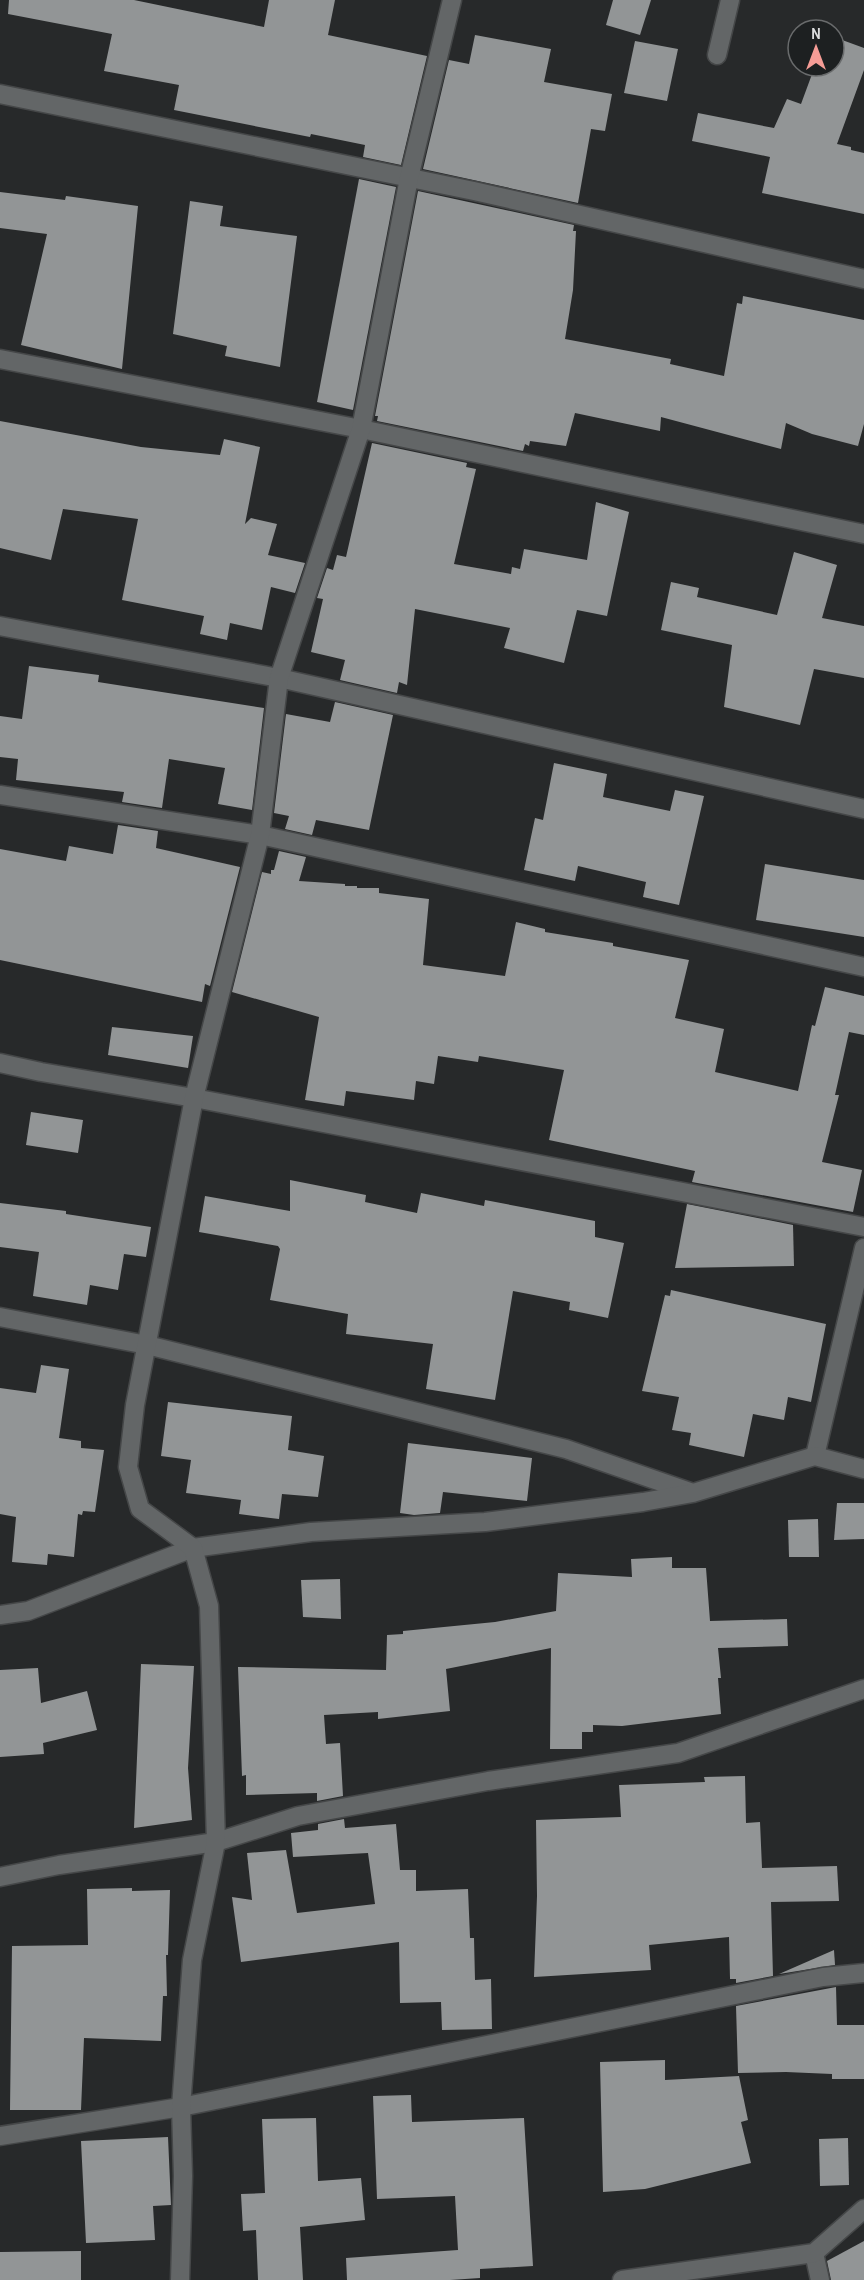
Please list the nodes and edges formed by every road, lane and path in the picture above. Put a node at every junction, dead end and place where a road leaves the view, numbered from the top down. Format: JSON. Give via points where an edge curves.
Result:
{"nodes":[{"id":1,"x":452,"y":0,"type":"edge"},
{"id":2,"x":730,"y":0,"type":"edge"},
{"id":3,"x":717,"y":55,"type":"dead end"},
{"id":4,"x":0,"y":94,"type":"edge"},
{"id":5,"x":409,"y":178,"type":"junction"},
{"id":6,"x":864,"y":279,"type":"edge"},
{"id":7,"x":0,"y":359,"type":"edge"},
{"id":8,"x":361,"y":429,"type":"junction"},
{"id":9,"x":864,"y":534,"type":"edge"},
{"id":10,"x":0,"y":626,"type":"edge"},
{"id":11,"x":279,"y":678,"type":"junction"},
{"id":12,"x":0,"y":795,"type":"edge"},
{"id":13,"x":864,"y":809,"type":"edge"},
{"id":14,"x":260,"y":835,"type":"junction"},
{"id":15,"x":864,"y":967,"type":"edge"},
{"id":16,"x":0,"y":1063,"type":"edge"},
{"id":17,"x":194,"y":1098,"type":"junction"},
{"id":18,"x":864,"y":1227,"type":"edge"},
{"id":19,"x":864,"y":1248,"type":"edge"},
{"id":20,"x":0,"y":1317,"type":"edge"},
{"id":21,"x":147,"y":1345,"type":"junction"},
{"id":22,"x":815,"y":1456,"type":"junction"},
{"id":23,"x":864,"y":1469,"type":"edge"},
{"id":24,"x":693,"y":1493,"type":"junction"},
{"id":25,"x":193,"y":1548,"type":"junction"},
{"id":26,"x":0,"y":1602,"type":"edge"},
{"id":27,"x":28,"y":1611,"type":"junction"},
{"id":28,"x":0,"y":1615,"type":"edge"},
{"id":29,"x":864,"y":1689,"type":"edge"},
{"id":30,"x":216,"y":1842,"type":"junction"},
{"id":31,"x":0,"y":1877,"type":"edge"},
{"id":32,"x":864,"y":1973,"type":"edge"},
{"id":33,"x":181,"y":2107,"type":"junction"},
{"id":34,"x":0,"y":2136,"type":"edge"},
{"id":35,"x":864,"y":2209,"type":"edge"},
{"id":36,"x":814,"y":2253,"type":"junction"},
{"id":37,"x":180,"y":2280,"type":"edge"},
{"id":38,"x":622,"y":2280,"type":"edge"},
{"id":39,"x":820,"y":2280,"type":"edge"}],
"edges":[{"from":1,"to":5,"type":"street"},
{"from":2,"to":3,"type":"street"},
{"from":4,"to":5,"type":"street"},
{"from":5,"to":6,"type":"street"},
{"from":5,"to":8,"type":"street"},
{"from":7,"to":8,"type":"street"},
{"from":8,"to":9,"type":"street"},
{"from":8,"to":11,"type":"street"},
{"from":10,"to":11,"type":"street"},
{"from":11,"to":13,"type":"street"},
{"from":11,"to":14,"type":"street"},
{"from":12,"to":14,"type":"street"},
{"from":14,"to":15,"type":"street"},
{"from":14,"to":17,"type":"street"},
{"from":16,"to":17,"type":"street"},
{"from":17,"to":18,"type":"street"},
{"from":17,"to":21,"type":"street"},
{"from":19,"to":22,"type":"street"},
{"from":20,"to":21,"type":"street"},
{"from":21,"to":24,"type":"street","via":[[566,1449]]},
{"from":21,"to":25,"type":"street","via":[[128,1467],[140,1509]]},
{"from":22,"to":23,"type":"street"},
{"from":22,"to":24,"type":"street"},
{"from":24,"to":25,"type":"street","via":[[485,1522],[310,1532]]},
{"from":25,"to":27,"type":"street"},
{"from":25,"to":30,"type":"street","via":[[209,1606]]},
{"from":26,"to":27,"type":"street"},
{"from":27,"to":28,"type":"street"},
{"from":29,"to":30,"type":"street","via":[[678,1753],[298,1815]]},
{"from":30,"to":31,"type":"street"},
{"from":30,"to":33,"type":"street","via":[[192,1960]]},
{"from":32,"to":33,"type":"street","via":[[823,1977]]},
{"from":33,"to":34,"type":"street"},
{"from":33,"to":37,"type":"street"},
{"from":35,"to":36,"type":"street"},
{"from":36,"to":38,"type":"street"},
{"from":36,"to":39,"type":"street"}]}
